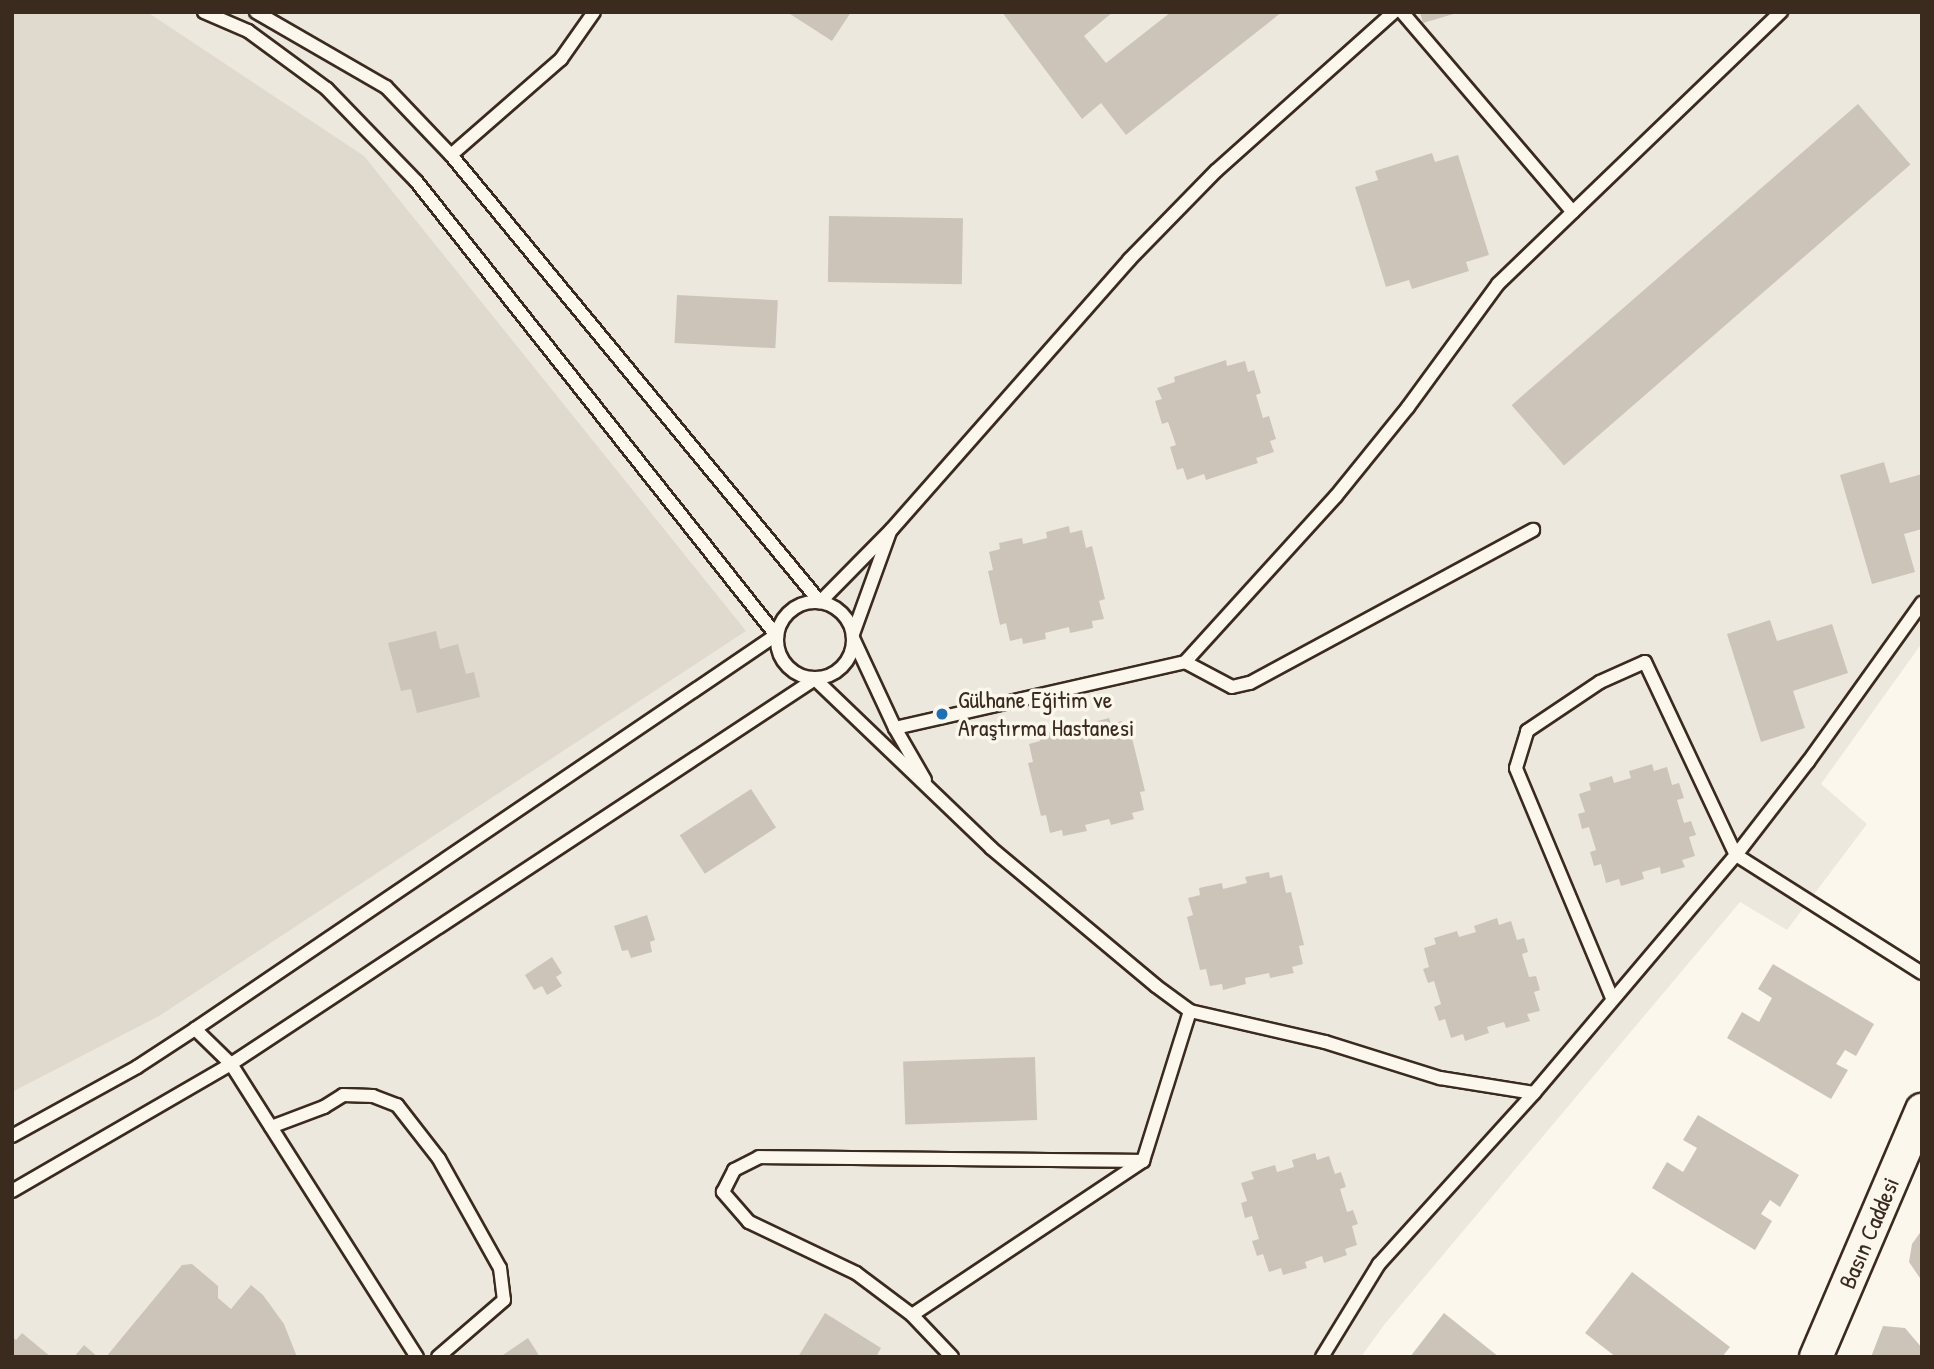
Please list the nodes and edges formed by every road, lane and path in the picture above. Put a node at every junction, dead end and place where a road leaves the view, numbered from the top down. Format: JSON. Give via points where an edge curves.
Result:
{"nodes":[{"id":1,"x":204,"y":12,"type":"edge"},
{"id":2,"x":256,"y":12,"type":"edge"},
{"id":3,"x":594,"y":12,"type":"edge"},
{"id":4,"x":1394,"y":12,"type":"edge"},
{"id":5,"x":1402,"y":12,"type":"edge"},
{"id":6,"x":1781,"y":12,"type":"edge"},
{"id":7,"x":452,"y":155,"type":"junction"},
{"id":8,"x":1573,"y":212,"type":"junction"},
{"id":9,"x":891,"y":529,"type":"junction"},
{"id":10,"x":1533,"y":530,"type":"dead end"},
{"id":11,"x":820,"y":602,"type":"junction"},
{"id":12,"x":1922,"y":603,"type":"edge"},
{"id":13,"x":776,"y":635,"type":"junction"},
{"id":14,"x":853,"y":636,"type":"junction"},
{"id":15,"x":1185,"y":662,"type":"junction"},
{"id":16,"x":815,"y":679,"type":"junction"},
{"id":17,"x":895,"y":728,"type":"junction"},
{"id":18,"x":933,"y":792,"type":"junction"},
{"id":19,"x":1736,"y":855,"type":"junction"},
{"id":20,"x":1922,"y":973,"type":"edge"},
{"id":21,"x":1612,"y":998,"type":"junction"},
{"id":22,"x":1190,"y":1011,"type":"junction"},
{"id":23,"x":195,"y":1029,"type":"junction"},
{"id":24,"x":231,"y":1063,"type":"junction"},
{"id":25,"x":1535,"y":1093,"type":"junction"},
{"id":26,"x":1922,"y":1110,"type":"edge"},
{"id":27,"x":271,"y":1127,"type":"junction"},
{"id":28,"x":12,"y":1136,"type":"edge"},
{"id":29,"x":1143,"y":1161,"type":"junction"},
{"id":30,"x":12,"y":1191,"type":"edge"},
{"id":31,"x":912,"y":1315,"type":"junction"},
{"id":32,"x":417,"y":1357,"type":"edge"},
{"id":33,"x":438,"y":1357,"type":"edge"},
{"id":34,"x":953,"y":1357,"type":"edge"},
{"id":35,"x":1322,"y":1357,"type":"edge"},
{"id":36,"x":1816,"y":1357,"type":"edge"}],
"edges":[{"from":1,"to":13,"type":"lane","via":[[248,31],[327,89],[415,181]]},
{"from":2,"to":7,"type":"lane","via":[[386,87]]},
{"from":3,"to":7,"type":"lane","via":[[561,59]]},
{"from":4,"to":9,"type":"lane","via":[[1216,171],[1129,260]]},
{"from":5,"to":8,"type":"lane"},
{"from":6,"to":8,"type":"lane"},
{"from":7,"to":11,"type":"lane"},
{"from":8,"to":15,"type":"lane","via":[[1499,284],[1336,496]]},
{"from":9,"to":11,"type":"lane"},
{"from":9,"to":14,"type":"lane"},
{"from":10,"to":15,"type":"lane","via":[[1250,683],[1232,687]]},
{"from":11,"to":13,"type":"lane","via":[[808,602],[787,613]]},
{"from":11,"to":14,"type":"lane","via":[[842,613]]},
{"from":12,"to":19,"type":"lane"},
{"from":13,"to":16,"type":"lane","via":[[781,660],[790,670]]},
{"from":13,"to":23,"type":"lane"},
{"from":14,"to":16,"type":"lane","via":[[848,660],[839,670]]},
{"from":14,"to":17,"type":"lane"},
{"from":15,"to":17,"type":"lane"},
{"from":16,"to":18,"type":"lane"},
{"from":16,"to":24,"type":"lane"},
{"from":17,"to":18,"type":"lane"},
{"from":18,"to":22,"type":"lane","via":[[1002,857]]},
{"from":19,"to":20,"type":"lane"},
{"from":19,"to":21,"type":"lane"},
{"from":19,"to":21,"type":"lane","via":[[1646,662],[1600,682],[1527,731],[1516,768]]},
{"from":21,"to":25,"type":"lane"},
{"from":22,"to":25,"type":"lane","via":[[1325,1042],[1440,1078]]},
{"from":22,"to":29,"type":"lane"},
{"from":23,"to":24,"type":"lane"},
{"from":23,"to":28,"type":"lane"},
{"from":24,"to":27,"type":"lane"},
{"from":24,"to":30,"type":"lane"},
{"from":25,"to":35,"type":"lane","via":[[1379,1264]]},
{"from":26,"to":36,"type":"street","name":"Basın Caddesi"},
{"from":27,"to":32,"type":"lane"},
{"from":27,"to":33,"type":"lane","via":[[343,1095],[373,1096],[397,1105],[439,1160],[500,1268],[504,1300]]},
{"from":29,"to":31,"type":"lane"},
{"from":29,"to":31,"type":"lane","via":[[759,1157],[734,1170],[723,1192],[749,1222],[856,1273]]},
{"from":31,"to":34,"type":"lane"}]}
